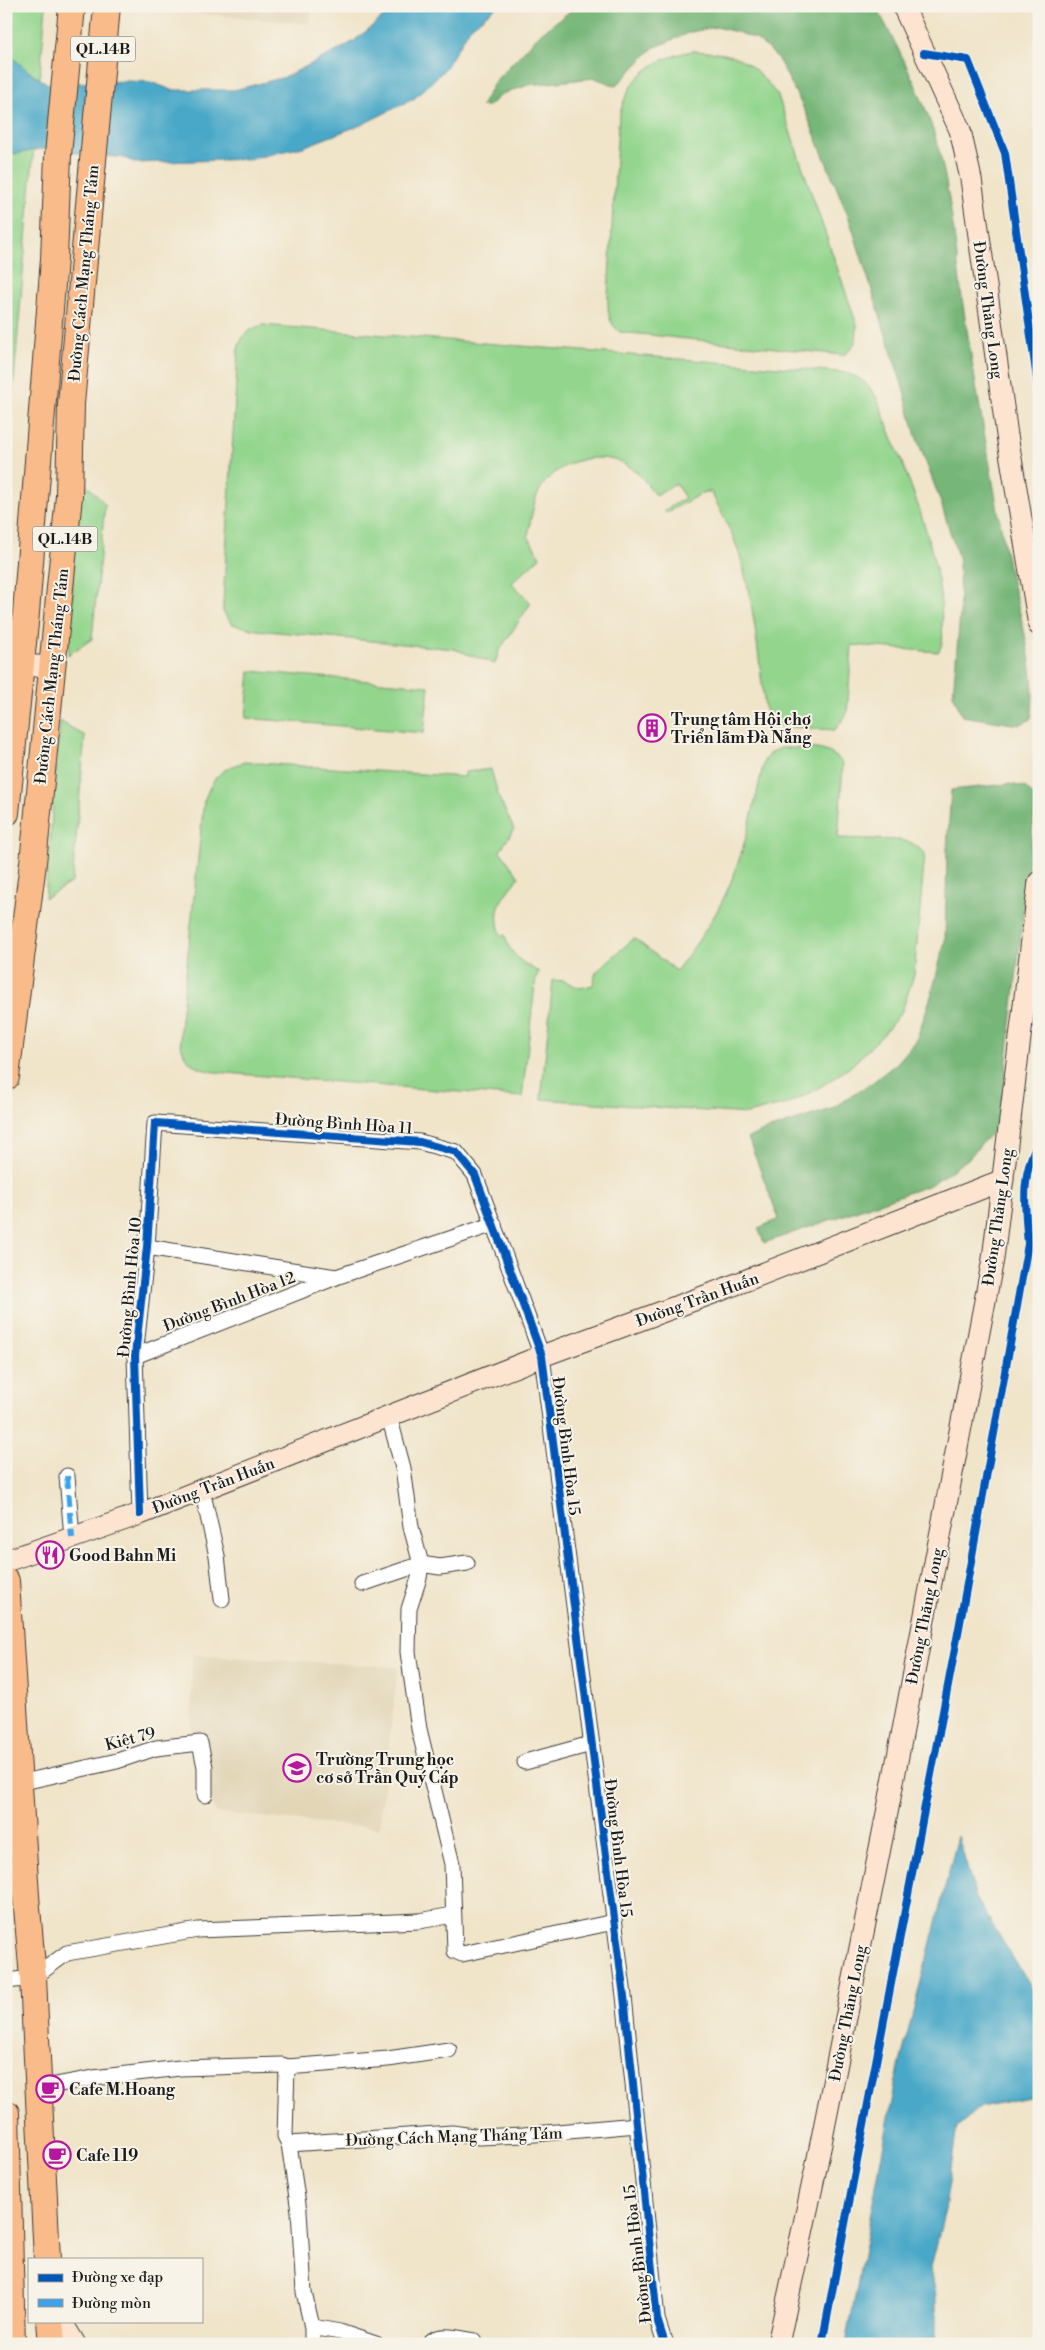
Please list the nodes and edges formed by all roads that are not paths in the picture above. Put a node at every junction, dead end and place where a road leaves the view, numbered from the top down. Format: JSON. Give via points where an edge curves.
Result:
{"nodes":[{"id":1,"x":72,"y":6,"type":"edge"},
{"id":2,"x":107,"y":6,"type":"edge"},
{"id":3,"x":903,"y":6,"type":"edge"},
{"id":4,"x":1039,"y":625,"type":"edge"},
{"id":5,"x":14,"y":664,"type":"edge"},
{"id":6,"x":52,"y":667,"type":"junction"},
{"id":7,"x":13,"y":696,"type":"edge"},
{"id":8,"x":49,"y":699,"type":"junction"},
{"id":9,"x":6,"y":813,"type":"edge"},
{"id":10,"x":1039,"y":882,"type":"edge"},
{"id":11,"x":6,"y":1077,"type":"edge"},
{"id":12,"x":155,"y":1123,"type":"joint"},
{"id":13,"x":1003,"y":1180,"type":"junction"},
{"id":14,"x":494,"y":1224,"type":"junction"},
{"id":15,"x":147,"y":1247,"type":"junction"},
{"id":16,"x":336,"y":1277,"type":"junction"},
{"id":17,"x":135,"y":1356,"type":"junction"},
{"id":18,"x":542,"y":1356,"type":"junction"},
{"id":19,"x":389,"y":1416,"type":"junction"},
{"id":20,"x":67,"y":1476,"type":"dead end"},
{"id":21,"x":202,"y":1490,"type":"junction"},
{"id":22,"x":140,"y":1514,"type":"junction"},
{"id":23,"x":72,"y":1538,"type":"junction"},
{"id":24,"x":6,"y":1561,"type":"edge"},
{"id":25,"x":467,"y":1563,"type":"dead end"},
{"id":26,"x":421,"y":1564,"type":"junction"},
{"id":27,"x":6,"y":1582,"type":"edge"},
{"id":28,"x":362,"y":1584,"type":"dead end"},
{"id":29,"x":222,"y":1599,"type":"dead end"},
{"id":30,"x":591,"y":1744,"type":"junction"},
{"id":31,"x":525,"y":1762,"type":"dead end"},
{"id":32,"x":19,"y":1783,"type":"junction"},
{"id":33,"x":205,"y":1795,"type":"dead end"},
{"id":34,"x":453,"y":1916,"type":"junction"},
{"id":35,"x":614,"y":1922,"type":"junction"},
{"id":36,"x":34,"y":1978,"type":"junction"},
{"id":37,"x":6,"y":1980,"type":"edge"},
{"id":38,"x":450,"y":2050,"type":"dead end"},
{"id":39,"x":288,"y":2067,"type":"junction"},
{"id":40,"x":39,"y":2088,"type":"junction"},
{"id":41,"x":6,"y":2113,"type":"edge"},
{"id":42,"x":637,"y":2125,"type":"junction"},
{"id":43,"x":289,"y":2144,"type":"junction"},
{"id":44,"x":47,"y":2258,"type":"edge"},
{"id":45,"x":50,"y":2322,"type":"edge"},
{"id":46,"x":62,"y":2322,"type":"edge"},
{"id":47,"x":312,"y":2327,"type":"junction"},
{"id":48,"x":475,"y":2340,"type":"dead end"},
{"id":49,"x":12,"y":2344,"type":"edge"},
{"id":50,"x":52,"y":2344,"type":"edge"},
{"id":51,"x":74,"y":2344,"type":"edge"},
{"id":52,"x":312,"y":2344,"type":"edge"},
{"id":53,"x":376,"y":2344,"type":"edge"},
{"id":54,"x":429,"y":2344,"type":"edge"},
{"id":55,"x":665,"y":2344,"type":"edge"},
{"id":56,"x":778,"y":2344,"type":"edge"}],
"edges":[{"from":1,"to":5,"type":"highway","name":"Đường Cách Mạng Tháng Tám","number":"QL.14B","via":[[58,155],[54,269]]},
{"from":2,"to":6,"type":"highway","name":"Đường Cách Mạng Tháng Tám","number":"QL.14B","via":[[70,411],[69,496]]},
{"from":3,"to":4,"type":"street","name":"Đường Thăng Long","via":[[960,130],[964,146]]},
{"from":5,"to":6,"type":"street"},
{"from":5,"to":7,"type":"highway","name":"Đường Cách Mạng Tháng Tám","number":"QL.14B"},
{"from":6,"to":8,"type":"highway","name":"Đường Cách Mạng Tháng Tám","number":"QL.14B"},
{"from":7,"to":8,"type":"street"},
{"from":7,"to":9,"type":"highway","name":"Đường Cách Mạng Tháng Tám","number":"QL.14B"},
{"from":8,"to":11,"type":"highway","name":"Đường Cách Mạng Tháng Tám","number":"QL.14B","via":[[33,863]]},
{"from":10,"to":13,"type":"street","name":"Đường Thăng Long"},
{"from":12,"to":14,"type":"street","name":"Đường Bình Hòa 11","via":[[420,1142],[456,1152],[475,1175]]},
{"from":12,"to":15,"type":"street","name":"Đường Bình Hòa 10"},
{"from":13,"to":18,"type":"street","name":"Đường Trần Huấn"},
{"from":13,"to":56,"type":"street","name":"Đường Thăng Long","via":[[993,1260],[889,1804]]},
{"from":14,"to":16,"type":"street","name":"Đường Bình Hòa 12"},
{"from":14,"to":18,"type":"street","name":"Đường Bình Hòa 11"},
{"from":15,"to":16,"type":"street","name":"Đường Bình Hòa 12"},
{"from":15,"to":17,"type":"street","name":"Đường Bình Hòa 10"},
{"from":16,"to":17,"type":"street","name":"Đường Bình Hòa 12"},
{"from":17,"to":22,"type":"street","name":"Đường Bình Hòa 10"},
{"from":18,"to":19,"type":"street","name":"Đường Trần Huấn"},
{"from":18,"to":30,"type":"street","name":"Đường Bình Hòa 15"},
{"from":19,"to":21,"type":"street","name":"Đường Trần Huấn"},
{"from":19,"to":26,"type":"street","via":[[403,1468],[411,1527]]},
{"from":20,"to":23,"type":"street"},
{"from":21,"to":22,"type":"street","name":"Đường Trần Huấn"},
{"from":21,"to":29,"type":"street","via":[[217,1556]]},
{"from":22,"to":23,"type":"street","name":"Đường Trần Huấn"},
{"from":23,"to":24,"type":"street","name":"Đường Trần Huấn"},
{"from":25,"to":26,"type":"street","via":[[440,1567]]},
{"from":26,"to":28,"type":"street"},
{"from":26,"to":34,"type":"street","via":[[408,1610],[408,1652],[419,1729],[450,1852]]},
{"from":27,"to":32,"type":"highway"},
{"from":30,"to":31,"type":"street"},
{"from":30,"to":35,"type":"street","name":"Đường Bình Hòa 15"},
{"from":32,"to":33,"type":"street","name":"Kiệt 79","via":[[116,1761],[156,1748],[200,1743],[205,1767]]},
{"from":32,"to":36,"type":"highway"},
{"from":34,"to":35,"type":"street","via":[[454,1947],[458,1954]]},
{"from":34,"to":36,"type":"street","via":[[419,1921],[198,1930],[67,1953]]},
{"from":35,"to":42,"type":"street","name":"Đường Bình Hòa 15"},
{"from":36,"to":37,"type":"street"},
{"from":36,"to":40,"type":"highway"},
{"from":38,"to":39,"type":"street"},
{"from":39,"to":40,"type":"street","via":[[180,2068]]},
{"from":39,"to":43,"type":"street","via":[[285,2136]]},
{"from":40,"to":44,"type":"highway"},
{"from":41,"to":49,"type":"highway"},
{"from":42,"to":43,"type":"street","name":"Đường Cách Mạng Tháng Tám","via":[[523,2136],[480,2137],[452,2133]]},
{"from":42,"to":55,"type":"street","name":"Đường Bình Hòa 15","via":[[657,2319]]},
{"from":43,"to":47,"type":"street","via":[[299,2211],[304,2292]]},
{"from":45,"to":50,"type":"highway"},
{"from":46,"to":51,"type":"street"},
{"from":47,"to":52,"type":"street"},
{"from":47,"to":53,"type":"street"},
{"from":48,"to":54,"type":"street","via":[[443,2337],[435,2338]]}]}
